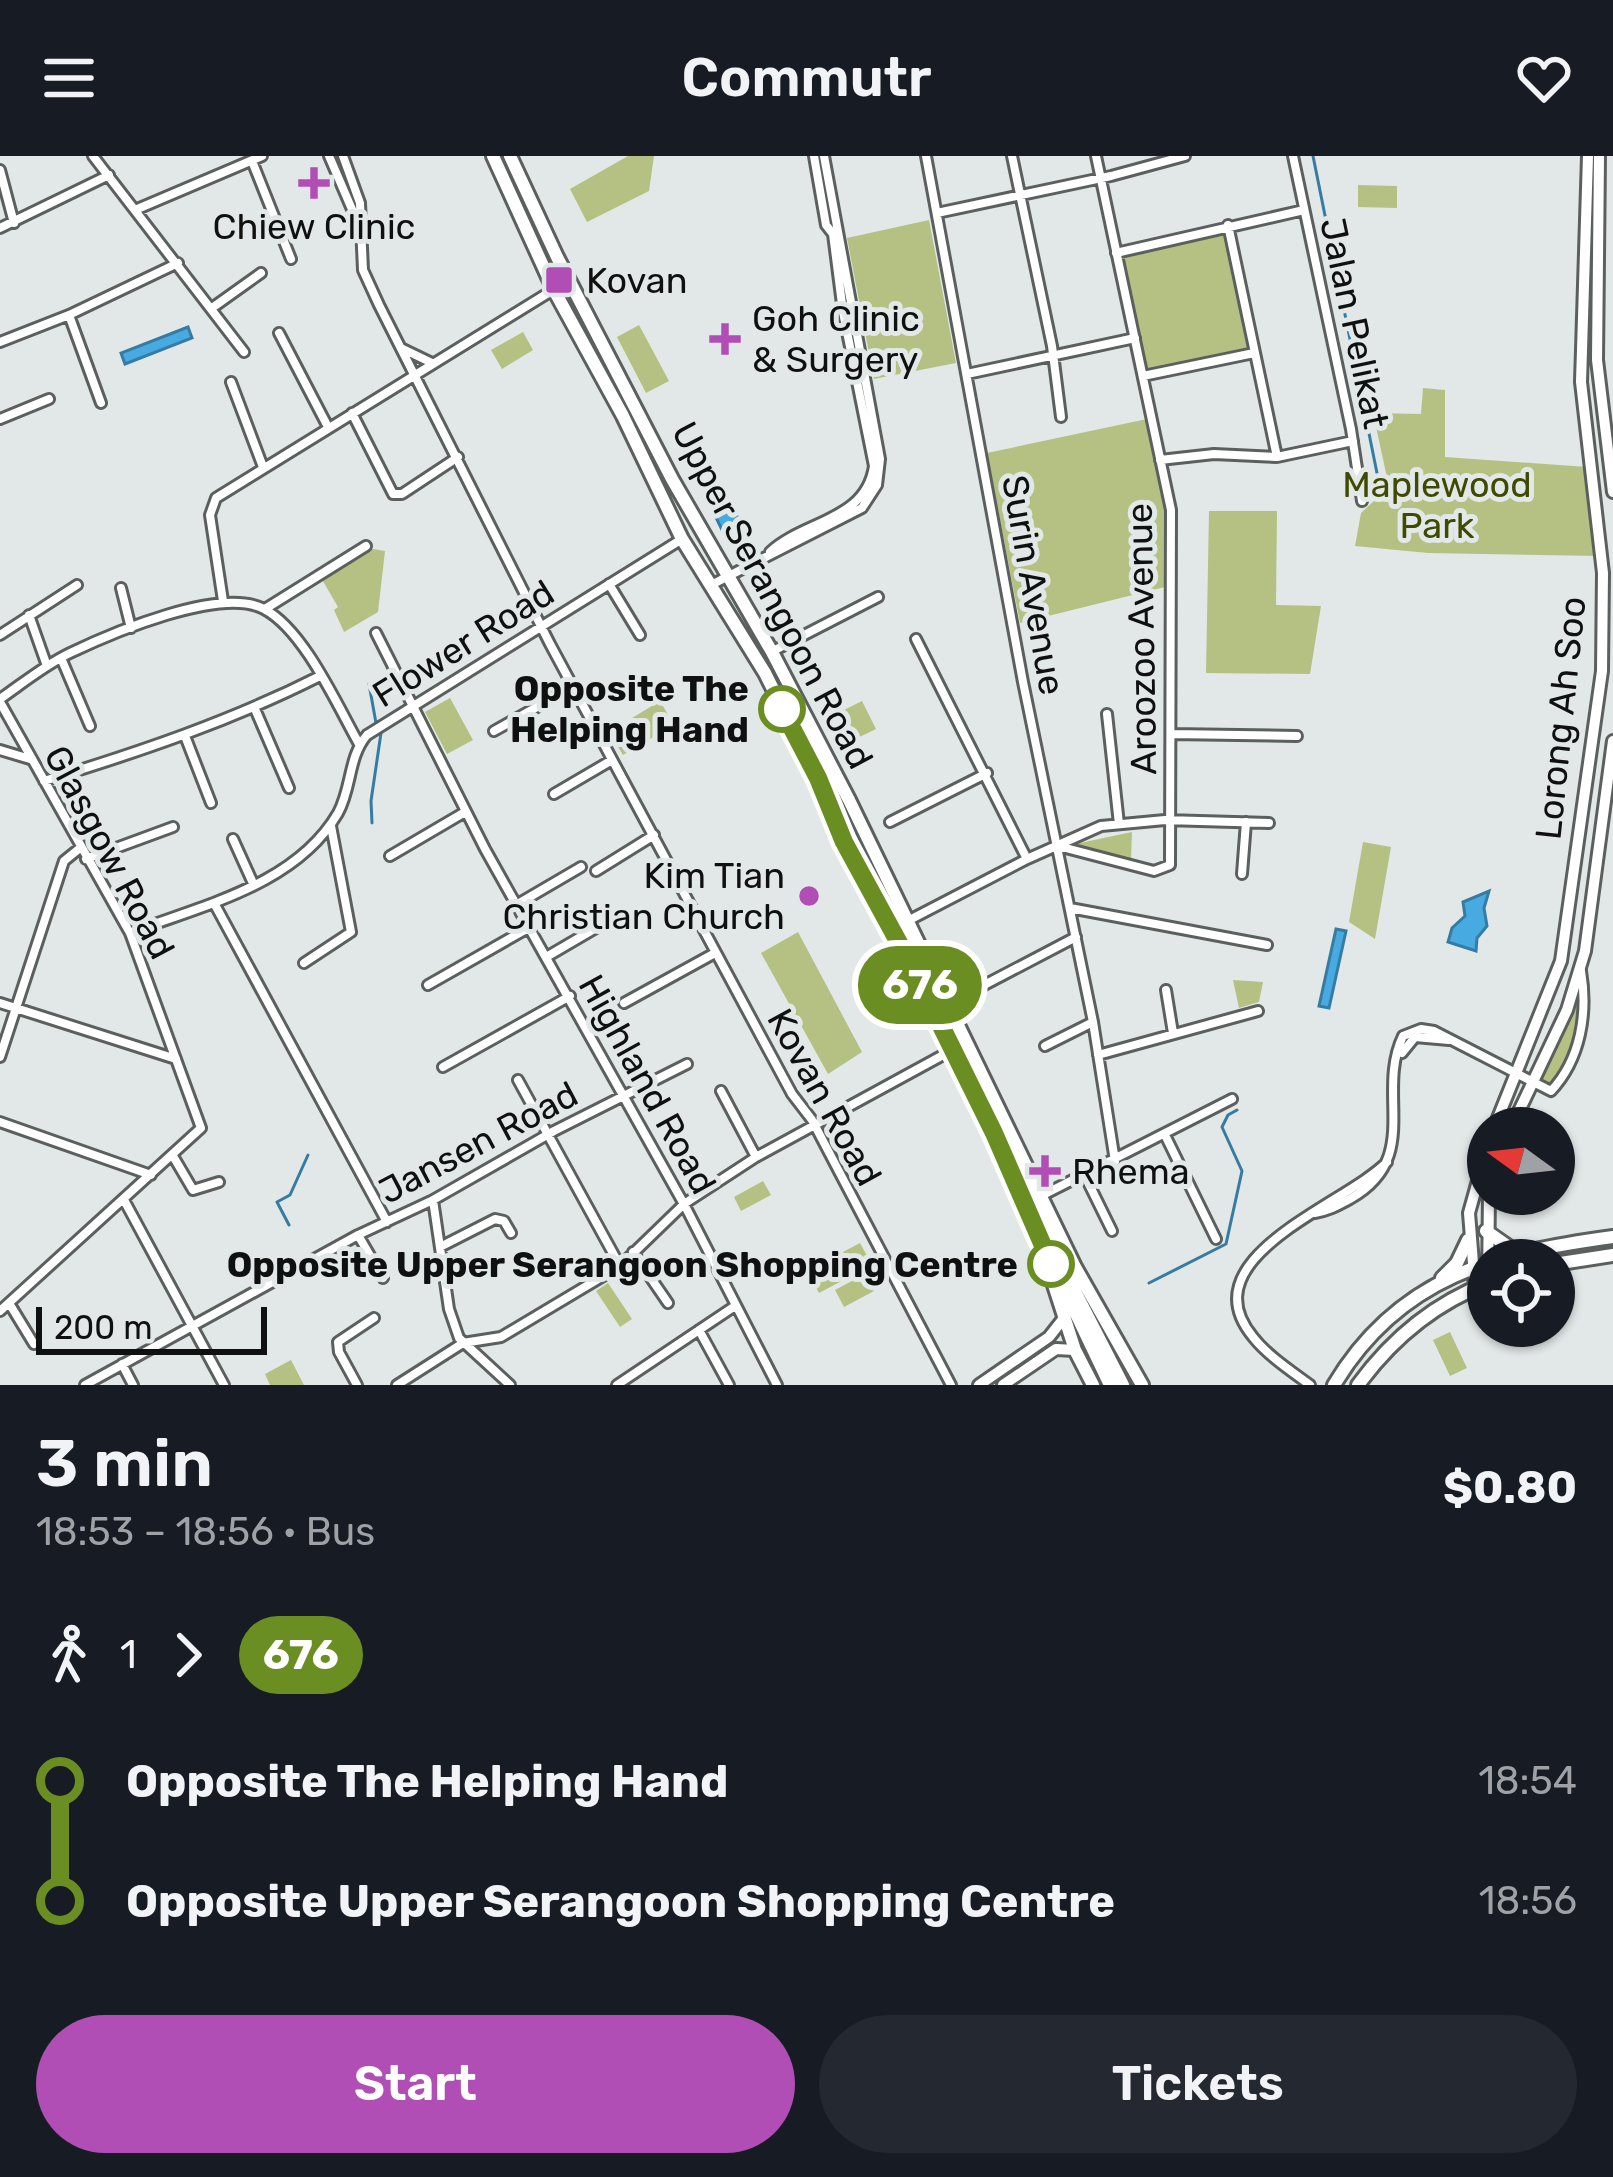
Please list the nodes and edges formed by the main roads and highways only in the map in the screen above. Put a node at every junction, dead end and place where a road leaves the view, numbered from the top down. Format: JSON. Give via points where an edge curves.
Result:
{"nodes":[{"id":1,"x":493,"y":156,"type":"edge"},
{"id":2,"x":510,"y":156,"type":"edge"},
{"id":3,"x":1588,"y":156,"type":"edge"},
{"id":4,"x":1599,"y":156,"type":"edge"},
{"id":5,"x":1597,"y":335,"type":"junction"},
{"id":6,"x":1582,"y":336,"type":"junction"},
{"id":7,"x":1609,"y":422,"type":"edge"},
{"id":8,"x":1613,"y":492,"type":"edge"},
{"id":9,"x":1613,"y":741,"type":"edge"},
{"id":10,"x":1610,"y":784,"type":"edge"},
{"id":11,"x":1502,"y":1065,"type":"road end"},
{"id":12,"x":1518,"y":1066,"type":"junction"},
{"id":13,"x":1502,"y":1107,"type":"edge"},
{"id":14,"x":1521,"y":1107,"type":"edge"},
{"id":15,"x":1022,"y":1159,"type":"junction"},
{"id":16,"x":1487,"y":1215,"type":"edge"},
{"id":17,"x":1486,"y":1231,"type":"junction"},
{"id":18,"x":1613,"y":1237,"type":"edge"},
{"id":19,"x":1484,"y":1239,"type":"edge"},
{"id":20,"x":1497,"y":1239,"type":"edge"},
{"id":21,"x":1467,"y":1242,"type":"edge"},
{"id":22,"x":1575,"y":1243,"type":"edge"},
{"id":23,"x":1044,"y":1254,"type":"junction"},
{"id":24,"x":1613,"y":1255,"type":"edge"},
{"id":25,"x":1575,"y":1261,"type":"edge"},
{"id":26,"x":1467,"y":1270,"type":"edge"},
{"id":27,"x":1467,"y":1295,"type":"edge"},
{"id":28,"x":1417,"y":1296,"type":"junction"},
{"id":29,"x":1064,"y":1318,"type":"junction"},
{"id":30,"x":1053,"y":1343,"type":"junction"},
{"id":31,"x":1076,"y":1350,"type":"junction"},
{"id":32,"x":979,"y":1385,"type":"edge"},
{"id":33,"x":1003,"y":1385,"type":"edge"},
{"id":34,"x":1093,"y":1385,"type":"edge"},
{"id":35,"x":1110,"y":1385,"type":"edge"},
{"id":36,"x":1123,"y":1385,"type":"edge"},
{"id":37,"x":1142,"y":1385,"type":"edge"},
{"id":38,"x":1334,"y":1385,"type":"edge"},
{"id":39,"x":1358,"y":1385,"type":"edge"}],
"edges":[{"from":1,"to":23,"type":"main road","name":"Upper Serangoon Road","via":[[682,539],[818,778],[1003,1151]]},
{"from":2,"to":15,"type":"main road","name":"Upper Serangoon Road","via":[[672,479],[910,920]]},
{"from":3,"to":6,"type":"main road","name":"Lorong Ah Soo"},
{"from":4,"to":5,"type":"main road"},
{"from":5,"to":6,"type":"main road","via":[[1588,325]]},
{"from":5,"to":7,"type":"main road"},
{"from":6,"to":12,"type":"main road","name":"Lorong Ah Soo","via":[[1604,598],[1602,671],[1561,962]]},
{"from":7,"to":8,"type":"main road"},
{"from":9,"to":10,"type":"main road","name":"Lorong Ah Soo"},
{"from":10,"to":14,"type":"main road","name":"Lorong Ah Soo","via":[[1582,960]]},
{"from":11,"to":12,"type":"main road"},
{"from":12,"to":13,"type":"main road","name":"Lorong Ah Soo"},
{"from":15,"to":36,"type":"main road","via":[[1060,1262]]},
{"from":15,"to":37,"type":"main road","name":"Upper Serangoon Road"},
{"from":16,"to":17,"type":"main road"},
{"from":17,"to":19,"type":"main road"},
{"from":17,"to":20,"type":"main road"},
{"from":18,"to":22,"type":"main road"},
{"from":21,"to":28,"type":"main road","via":[[1451,1270]]},
{"from":23,"to":29,"type":"main road","name":"Upper Serangoon Road"},
{"from":23,"to":35,"type":"main road"},
{"from":24,"to":25,"type":"main road"},
{"from":26,"to":28,"type":"main road"},
{"from":27,"to":39,"type":"main road","via":[[1384,1349]]},
{"from":28,"to":38,"type":"main road","via":[[1370,1334]]},
{"from":29,"to":30,"type":"main road"},
{"from":29,"to":31,"type":"main road","name":"Upper Serangoon Road"},
{"from":30,"to":31,"type":"main road"},
{"from":30,"to":32,"type":"main road"},
{"from":30,"to":33,"type":"main road"},
{"from":31,"to":34,"type":"main road","name":"Upper Serangoon Road"}]}
